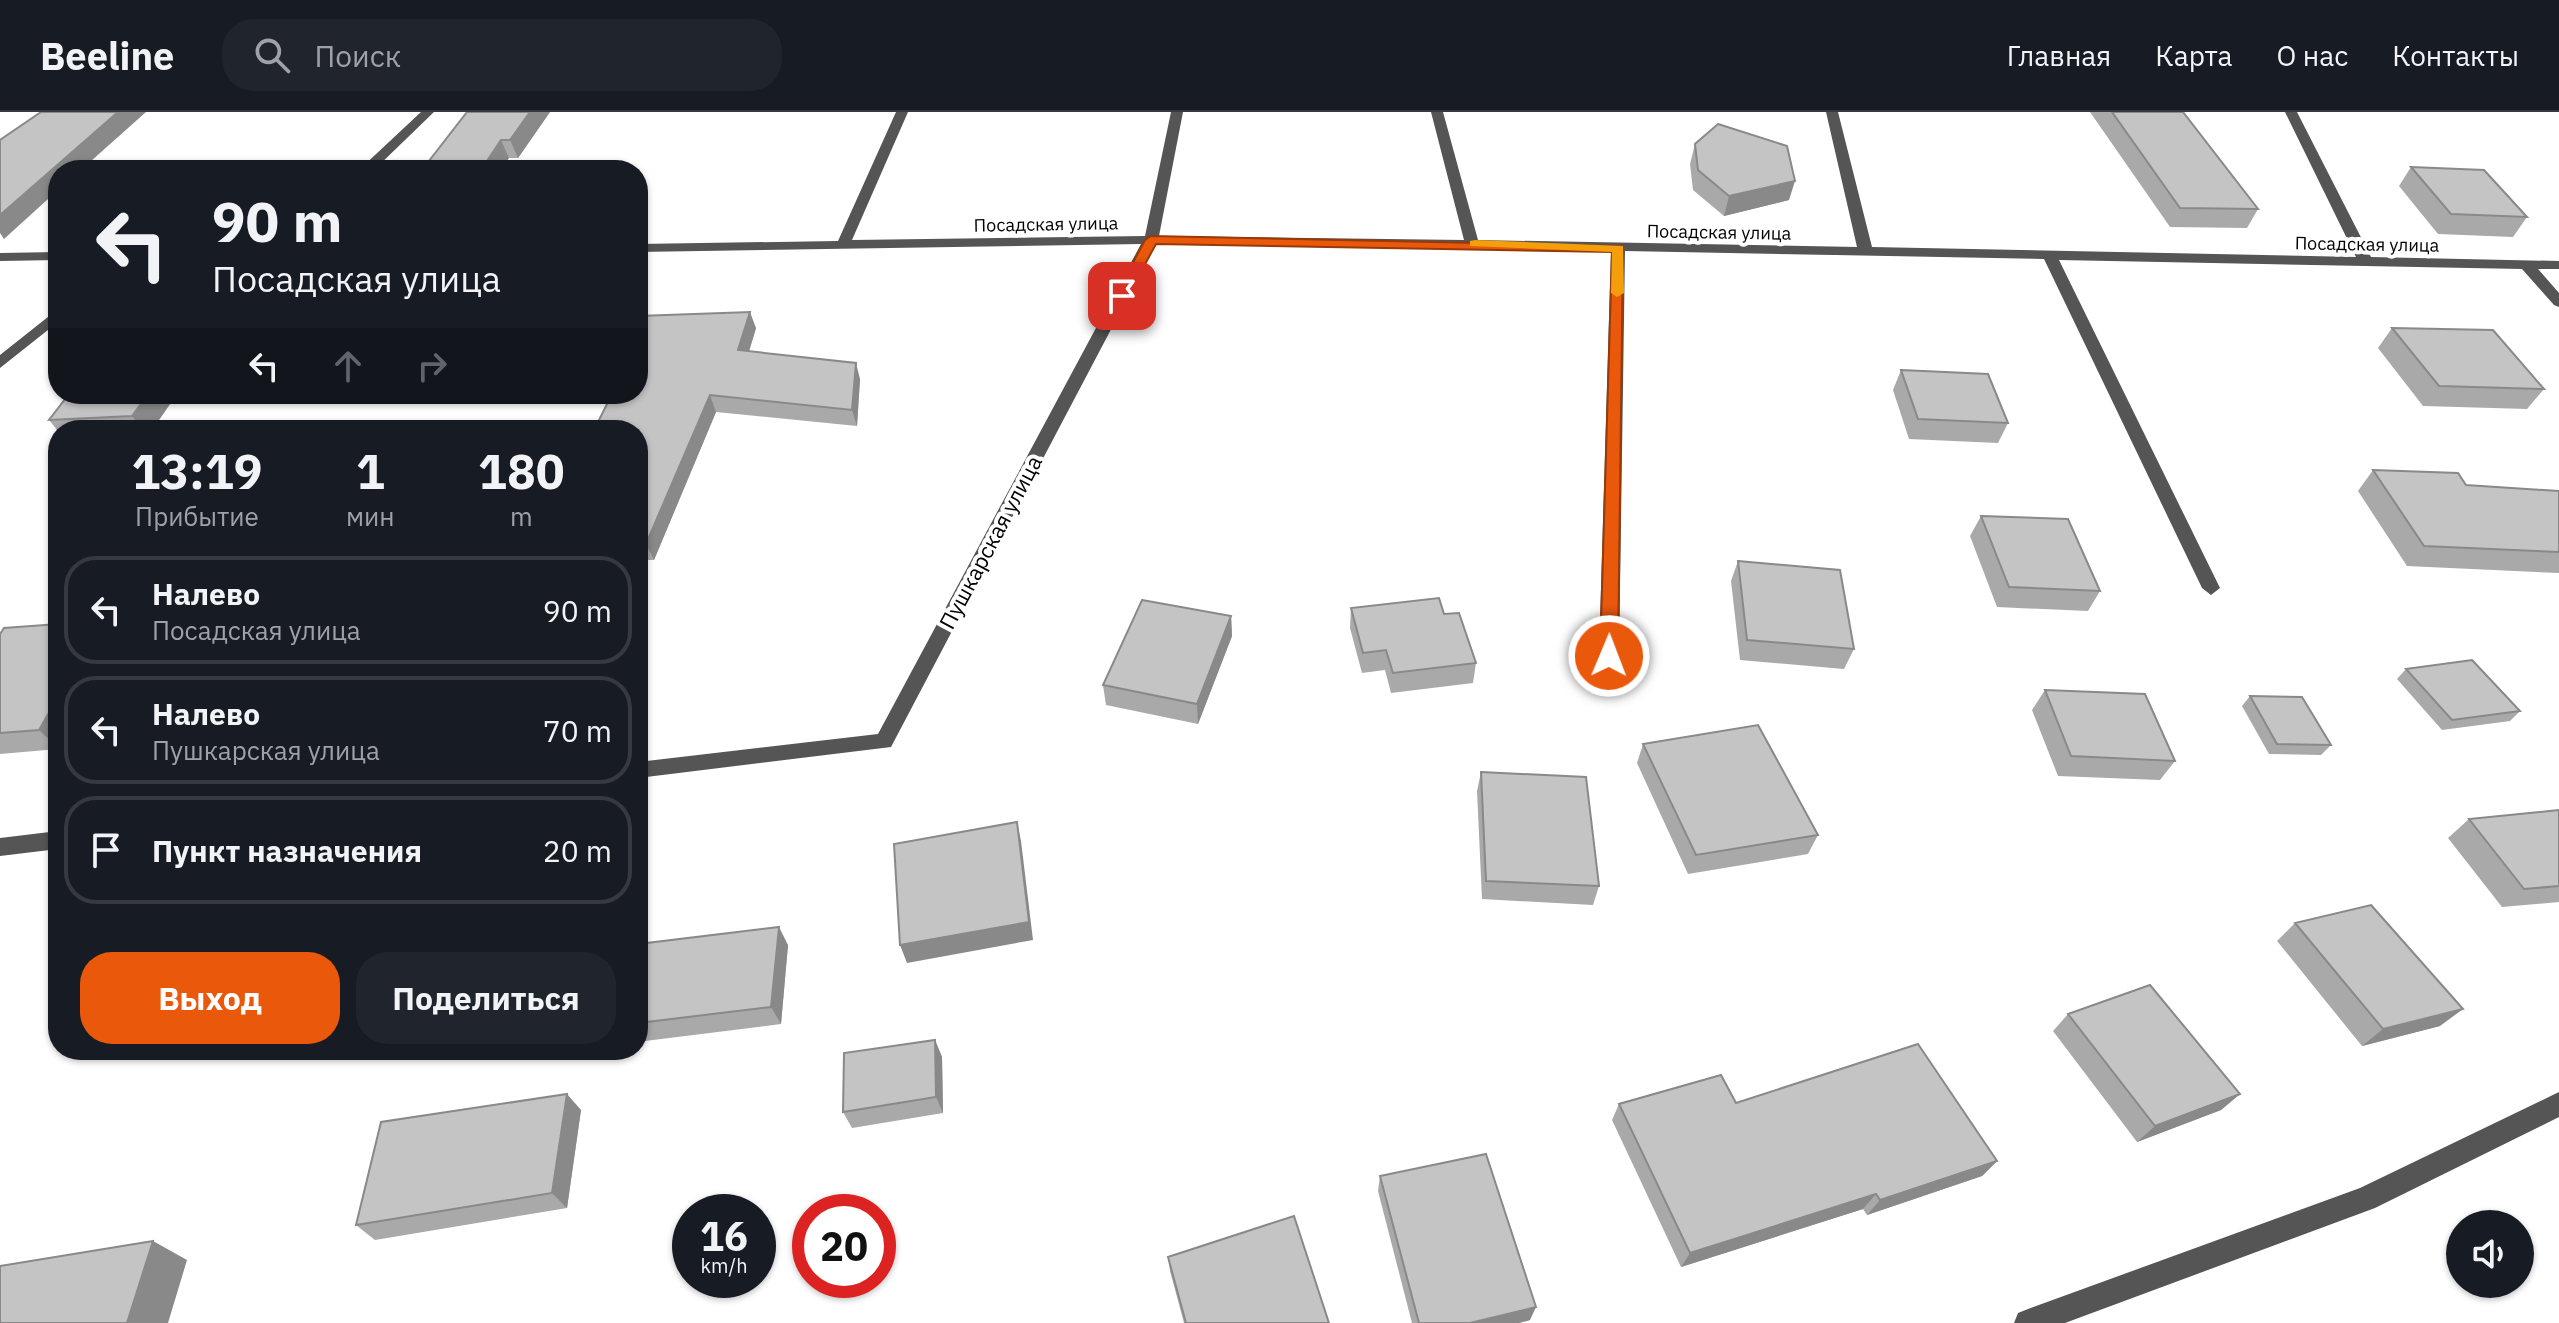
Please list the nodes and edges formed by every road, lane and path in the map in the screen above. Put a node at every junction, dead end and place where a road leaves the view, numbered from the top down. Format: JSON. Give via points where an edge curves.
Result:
{"nodes":[{"id":1,"x":428,"y":112,"type":"edge"},
{"id":2,"x":902,"y":112,"type":"edge"},
{"id":3,"x":1177,"y":112,"type":"edge"},
{"id":4,"x":1437,"y":112,"type":"edge"},
{"id":5,"x":1832,"y":112,"type":"edge"},
{"id":6,"x":2291,"y":112,"type":"edge"},
{"id":7,"x":377,"y":160,"type":"edge"},
{"id":8,"x":1151,"y":240,"type":"junction"},
{"id":9,"x":1472,"y":244,"type":"junction"},
{"id":10,"x":843,"y":245,"type":"junction"},
{"id":11,"x":648,"y":248,"type":"edge"},
{"id":12,"x":1618,"y":249,"type":"junction"},
{"id":13,"x":1866,"y":253,"type":"junction"},
{"id":14,"x":48,"y":256,"type":"edge"},
{"id":15,"x":2050,"y":256,"type":"junction"},
{"id":16,"x":0,"y":257,"type":"edge"},
{"id":17,"x":2366,"y":262,"type":"junction"},
{"id":18,"x":2527,"y":265,"type":"junction"},
{"id":19,"x":2559,"y":265,"type":"edge"},
{"id":20,"x":2559,"y":302,"type":"edge"},
{"id":21,"x":48,"y":322,"type":"edge"},
{"id":22,"x":0,"y":363,"type":"edge"},
{"id":23,"x":2211,"y":588,"type":"dead end"},
{"id":24,"x":1609,"y":656,"type":"dead end"},
{"id":25,"x":648,"y":769,"type":"edge"},
{"id":26,"x":48,"y":841,"type":"edge"},
{"id":27,"x":0,"y":847,"type":"edge"},
{"id":28,"x":2559,"y":1104,"type":"edge"},
{"id":29,"x":2028,"y":1323,"type":"edge"}],
"edges":[{"from":1,"to":7,"type":"street"},
{"from":2,"to":10,"type":"street"},
{"from":3,"to":8,"type":"street","name":"Пушкарская улица"},
{"from":4,"to":9,"type":"street"},
{"from":5,"to":13,"type":"street"},
{"from":6,"to":17,"type":"street"},
{"from":8,"to":9,"type":"street","name":"Посадская улица"},
{"from":8,"to":10,"type":"street","name":"Посадская улица"},
{"from":8,"to":25,"type":"street","name":"Пушкарская улица","via":[[884,741]]},
{"from":9,"to":12,"type":"street","name":"Посадская улица"},
{"from":10,"to":11,"type":"street","name":"Посадская улица"},
{"from":12,"to":13,"type":"street","name":"Посадская улица"},
{"from":12,"to":24,"type":"street"},
{"from":13,"to":15,"type":"street","name":"Посадская улица"},
{"from":14,"to":16,"type":"street"},
{"from":15,"to":17,"type":"street","name":"Посадская улица"},
{"from":15,"to":23,"type":"street"},
{"from":17,"to":18,"type":"street","name":"Посадская улица"},
{"from":18,"to":19,"type":"street","name":"Посадская улица"},
{"from":18,"to":20,"type":"street"},
{"from":21,"to":22,"type":"street"},
{"from":26,"to":27,"type":"street"},
{"from":28,"to":29,"type":"street","via":[[2366,1199]]}]}
